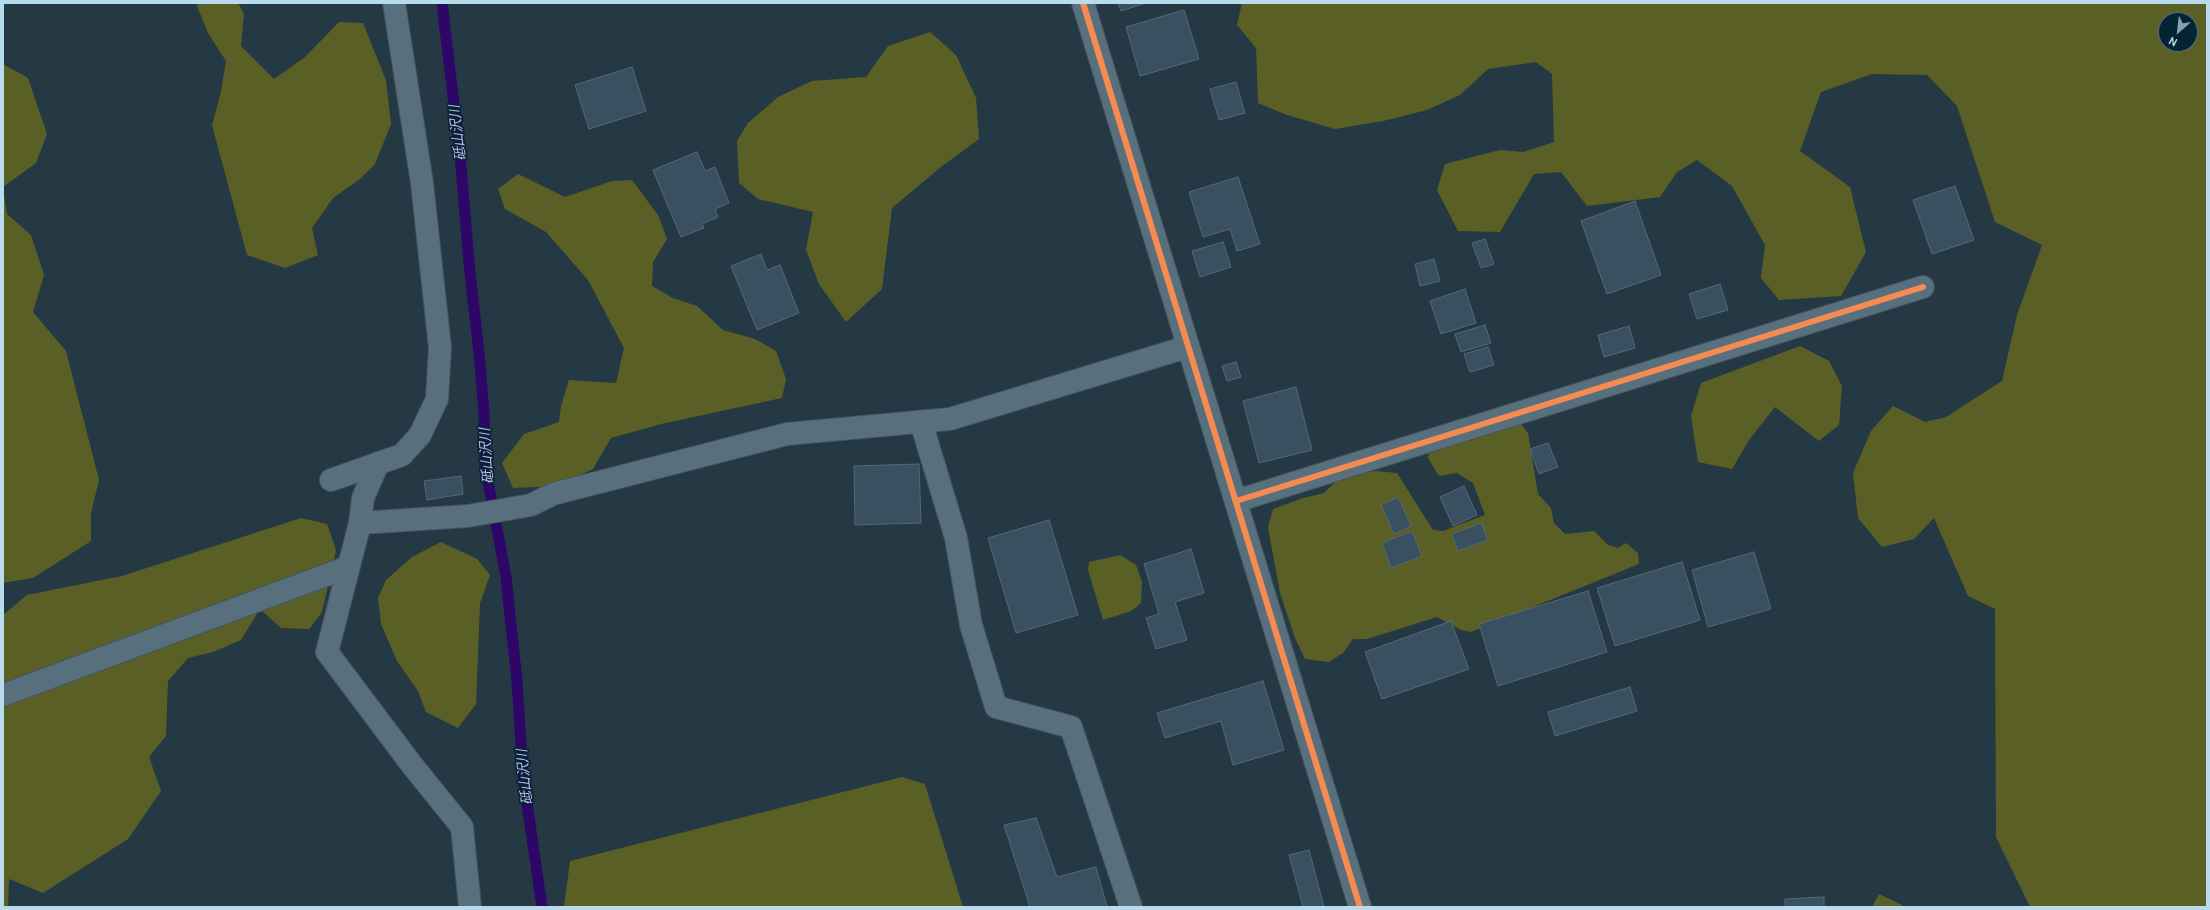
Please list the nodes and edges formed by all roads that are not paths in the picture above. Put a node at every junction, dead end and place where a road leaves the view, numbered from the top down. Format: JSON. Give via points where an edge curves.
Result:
{"nodes":[{"id":1,"x":394,"y":3,"type":"edge"},
{"id":2,"x":1083,"y":3,"type":"edge"},
{"id":3,"x":1923,"y":287,"type":"dead end"},
{"id":4,"x":1188,"y":347,"type":"junction"},
{"id":5,"x":921,"y":422,"type":"junction"},
{"id":6,"x":378,"y":463,"type":"junction"},
{"id":7,"x":331,"y":480,"type":"dead end"},
{"id":8,"x":1236,"y":501,"type":"junction"},
{"id":9,"x":360,"y":523,"type":"junction"},
{"id":10,"x":348,"y":567,"type":"junction"},
{"id":11,"x":3,"y":695,"type":"edge"},
{"id":12,"x":470,"y":907,"type":"edge"},
{"id":13,"x":1131,"y":907,"type":"edge"},
{"id":14,"x":1360,"y":907,"type":"edge"}],
"edges":[{"from":1,"to":6,"type":"street","via":[[422,184],[440,348],[437,399],[420,435],[402,454]]},
{"from":2,"to":4,"type":"street"},
{"from":3,"to":8,"type":"street"},
{"from":4,"to":5,"type":"street","via":[[950,419]]},
{"from":4,"to":8,"type":"street"},
{"from":5,"to":9,"type":"street","via":[[787,434],[553,494],[531,505],[468,516]]},
{"from":5,"to":13,"type":"street","via":[[956,538],[971,625],[996,707],[1071,727]]},
{"from":6,"to":7,"type":"street"},
{"from":6,"to":9,"type":"street","via":[[363,498]]},
{"from":8,"to":14,"type":"street"},
{"from":9,"to":10,"type":"street"},
{"from":10,"to":11,"type":"street"},
{"from":10,"to":12,"type":"street","via":[[328,652],[408,760],[462,827]]}]}
